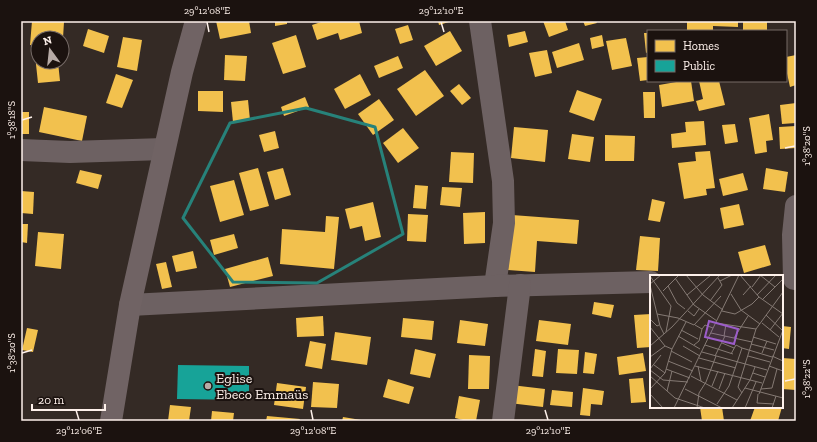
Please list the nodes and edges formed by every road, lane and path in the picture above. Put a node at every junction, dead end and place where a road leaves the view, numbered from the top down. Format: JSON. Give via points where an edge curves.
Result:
{"nodes":[{"id":1,"x":196,"y":21,"type":"edge"},
{"id":2,"x":480,"y":21,"type":"edge"},
{"id":3,"x":164,"y":149,"type":"junction"},
{"id":4,"x":21,"y":150,"type":"edge"},
{"id":5,"x":796,"y":206,"type":"edge"},
{"id":6,"x":791,"y":279,"type":"edge"},
{"id":7,"x":650,"y":282,"type":"edge"},
{"id":8,"x":520,"y":285,"type":"junction"},
{"id":9,"x":495,"y":286,"type":"junction"},
{"id":10,"x":130,"y":306,"type":"junction"},
{"id":11,"x":111,"y":421,"type":"edge"},
{"id":12,"x":503,"y":421,"type":"edge"}],
"edges":[{"from":1,"to":3,"type":"street"},
{"from":2,"to":9,"type":"street","via":[[503,181],[504,223]]},
{"from":3,"to":4,"type":"street","via":[[70,152]]},
{"from":3,"to":10,"type":"street"},
{"from":5,"to":6,"type":"street"},
{"from":7,"to":8,"type":"street"},
{"from":8,"to":9,"type":"street"},
{"from":8,"to":12,"type":"street"},
{"from":9,"to":10,"type":"street"},
{"from":10,"to":11,"type":"street"}]}
